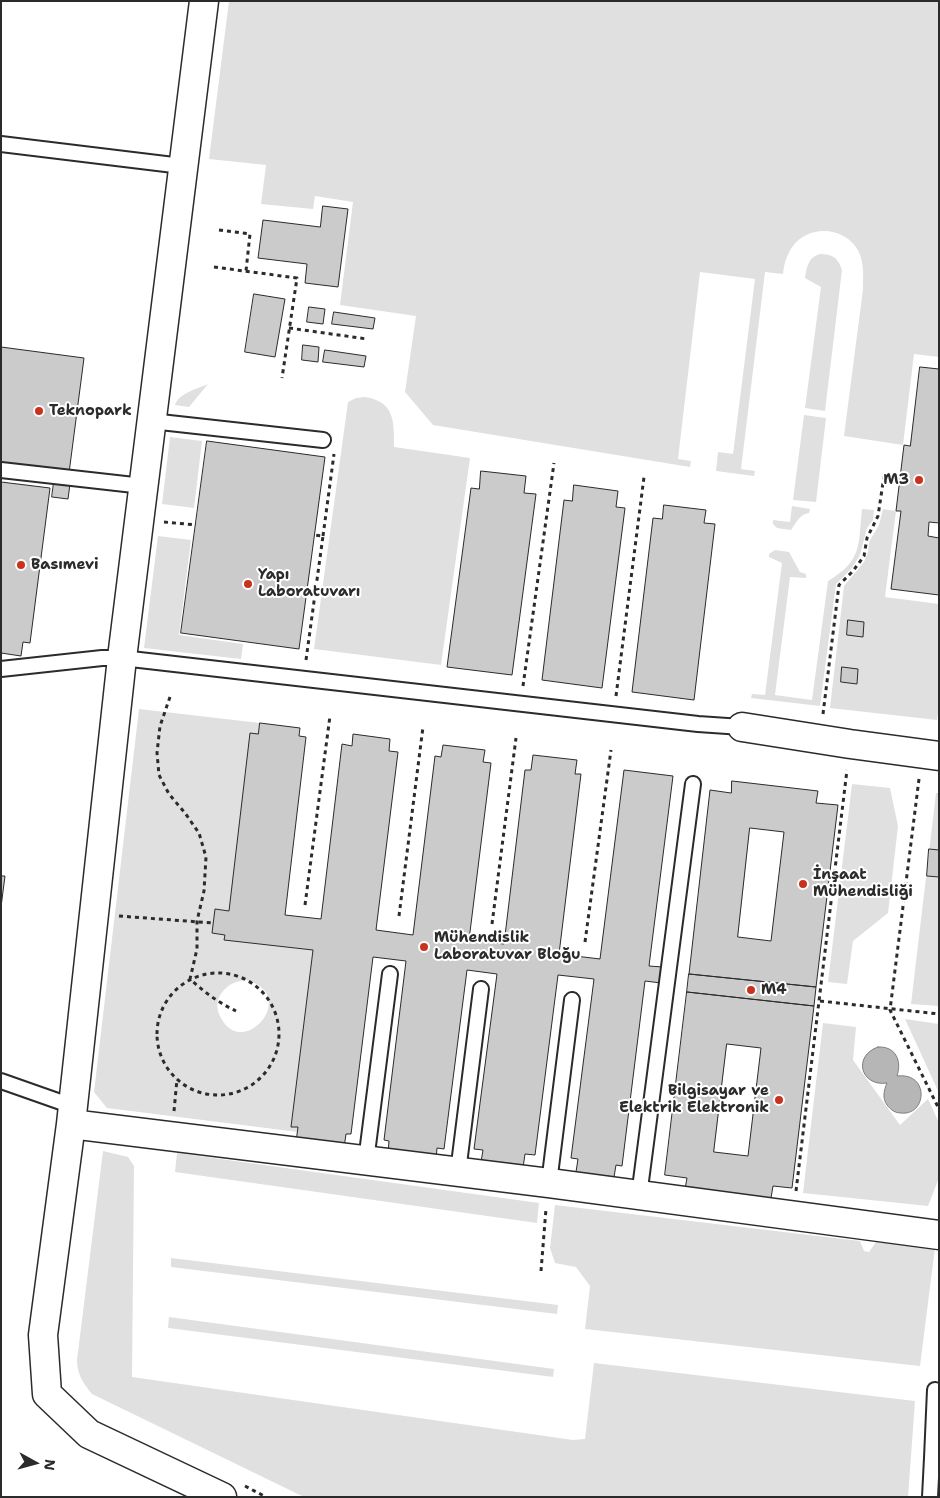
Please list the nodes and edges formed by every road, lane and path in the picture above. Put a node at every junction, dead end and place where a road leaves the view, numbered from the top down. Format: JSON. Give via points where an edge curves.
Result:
{"nodes":[{"id":1,"x":204,"y":1,"type":"edge"},
{"id":2,"x":1,"y":144,"type":"edge"},
{"id":3,"x":182,"y":166,"type":"junction"},
{"id":4,"x":219,"y":230,"type":"dead end"},
{"id":5,"x":214,"y":267,"type":"dead end"},
{"id":6,"x":246,"y":272,"type":"junction"},
{"id":7,"x":289,"y":328,"type":"junction"},
{"id":8,"x":367,"y":339,"type":"dead end"},
{"id":9,"x":282,"y":378,"type":"dead end"},
{"id":10,"x":151,"y":421,"type":"junction"},
{"id":11,"x":323,"y":440,"type":"joint"},
{"id":12,"x":554,"y":463,"type":"dead end"},
{"id":13,"x":1,"y":470,"type":"edge"},
{"id":14,"x":644,"y":477,"type":"dead end"},
{"id":15,"x":899,"y":478,"type":"dead end"},
{"id":16,"x":143,"y":486,"type":"junction"},
{"id":17,"x":315,"y":535,"type":"dead end"},
{"id":18,"x":323,"y":536,"type":"junction"},
{"id":19,"x":122,"y":658,"type":"junction"},
{"id":20,"x":1,"y":669,"type":"edge"},
{"id":21,"x":524,"y":675,"type":"dead end"},
{"id":22,"x":304,"y":678,"type":"junction"},
{"id":23,"x":617,"y":688,"type":"dead end"},
{"id":24,"x":170,"y":698,"type":"dead end"},
{"id":25,"x":330,"y":716,"type":"dead end"},
{"id":26,"x":423,"y":727,"type":"dead end"},
{"id":27,"x":742,"y":727,"type":"joint"},
{"id":28,"x":516,"y":738,"type":"dead end"},
{"id":29,"x":820,"y":740,"type":"junction"},
{"id":30,"x":850,"y":744,"type":"junction"},
{"id":31,"x":611,"y":750,"type":"dead end"},
{"id":32,"x":930,"y":755,"type":"edge"},
{"id":33,"x":693,"y":784,"type":"dead end"},
{"id":34,"x":305,"y":905,"type":"dead end"},
{"id":35,"x":94,"y":914,"type":"junction"},
{"id":36,"x":399,"y":916,"type":"dead end"},
{"id":37,"x":197,"y":921,"type":"junction"},
{"id":38,"x":213,"y":923,"type":"dead end"},
{"id":39,"x":492,"y":924,"type":"dead end"},
{"id":40,"x":585,"y":942,"type":"dead end"},
{"id":41,"x":390,"y":974,"type":"dead end"},
{"id":42,"x":190,"y":979,"type":"junction"},
{"id":43,"x":481,"y":989,"type":"dead end"},
{"id":44,"x":572,"y":1000,"type":"dead end"},
{"id":45,"x":820,"y":1001,"type":"junction"},
{"id":46,"x":890,"y":1010,"type":"junction"},
{"id":47,"x":236,"y":1011,"type":"dead end"},
{"id":48,"x":939,"y":1014,"type":"edge"},
{"id":49,"x":1,"y":1081,"type":"edge"},
{"id":50,"x":939,"y":1109,"type":"edge"},
{"id":51,"x":72,"y":1115,"type":"junction"},
{"id":52,"x":366,"y":1161,"type":"junction"},
{"id":53,"x":458,"y":1172,"type":"junction"},
{"id":54,"x":548,"y":1195,"type":"junction"},
{"id":55,"x":640,"y":1196,"type":"junction"},
{"id":56,"x":793,"y":1216,"type":"junction"},
{"id":57,"x":939,"y":1235,"type":"edge"},
{"id":58,"x":541,"y":1271,"type":"dead end"},
{"id":59,"x":935,"y":1390,"type":"dead end"},
{"id":60,"x":936,"y":1428,"type":"edge"},
{"id":61,"x":935,"y":1458,"type":"edge"},
{"id":62,"x":231,"y":1490,"type":"edge"},
{"id":63,"x":266,"y":1497,"type":"edge"},
{"id":64,"x":930,"y":1497,"type":"edge"}],
"edges":[{"from":1,"to":3,"type":"street"},
{"from":2,"to":3,"type":"lane"},
{"from":3,"to":10,"type":"street"},
{"from":4,"to":6,"type":"path","via":[[250,234]]},
{"from":5,"to":6,"type":"path"},
{"from":6,"to":7,"type":"path","via":[[297,278]]},
{"from":7,"to":8,"type":"path"},
{"from":7,"to":9,"type":"path"},
{"from":10,"to":11,"type":"lane"},
{"from":10,"to":16,"type":"street"},
{"from":11,"to":18,"type":"path","via":[[335,442]]},
{"from":12,"to":21,"type":"path"},
{"from":13,"to":16,"type":"lane"},
{"from":14,"to":23,"type":"path"},
{"from":15,"to":29,"type":"path","via":[[884,476],[878,516],[867,538],[864,556],[839,585]]},
{"from":16,"to":19,"type":"street"},
{"from":17,"to":18,"type":"path"},
{"from":18,"to":22,"type":"path"},
{"from":19,"to":20,"type":"lane"},
{"from":19,"to":22,"type":"lane"},
{"from":19,"to":35,"type":"street"},
{"from":22,"to":27,"type":"lane"},
{"from":24,"to":37,"type":"path","via":[[160,726],[159,775],[169,794],[199,833],[206,857],[204,891]]},
{"from":25,"to":34,"type":"path"},
{"from":26,"to":36,"type":"path"},
{"from":27,"to":29,"type":"street"},
{"from":28,"to":39,"type":"path"},
{"from":29,"to":30,"type":"street"},
{"from":30,"to":32,"type":"street"},
{"from":30,"to":45,"type":"path"},
{"from":31,"to":40,"type":"path"},
{"from":32,"to":46,"type":"path"},
{"from":33,"to":55,"type":"lane"},
{"from":35,"to":37,"type":"path"},
{"from":35,"to":51,"type":"street"},
{"from":37,"to":38,"type":"path"},
{"from":37,"to":42,"type":"path","via":[[197,949]]},
{"from":41,"to":52,"type":"lane"},
{"from":42,"to":42,"type":"path","via":[[165,1003],[157,1036],[160,1055],[169,1072],[192,1089],[220,1096],[238,1092],[255,1083],[273,1061],[279,1033],[276,1014],[268,998],[241,977],[224,973]]},
{"from":42,"to":47,"type":"path","via":[[222,1005]]},
{"from":43,"to":53,"type":"lane"},
{"from":44,"to":54,"type":"lane"},
{"from":45,"to":46,"type":"path"},
{"from":45,"to":56,"type":"path"},
{"from":46,"to":48,"type":"path"},
{"from":46,"to":50,"type":"path"},
{"from":49,"to":51,"type":"lane"},
{"from":51,"to":52,"type":"street","via":[[156,1136]]},
{"from":51,"to":62,"type":"street","via":[[44,1335],[47,1394],[89,1434]]},
{"from":52,"to":53,"type":"street"},
{"from":53,"to":54,"type":"street"},
{"from":54,"to":55,"type":"street"},
{"from":54,"to":58,"type":"path"},
{"from":55,"to":56,"type":"street"},
{"from":56,"to":57,"type":"street"},
{"from":59,"to":60,"type":"lane"},
{"from":60,"to":61,"type":"lane"},
{"from":61,"to":64,"type":"lane"},
{"from":62,"to":63,"type":"path"}]}
